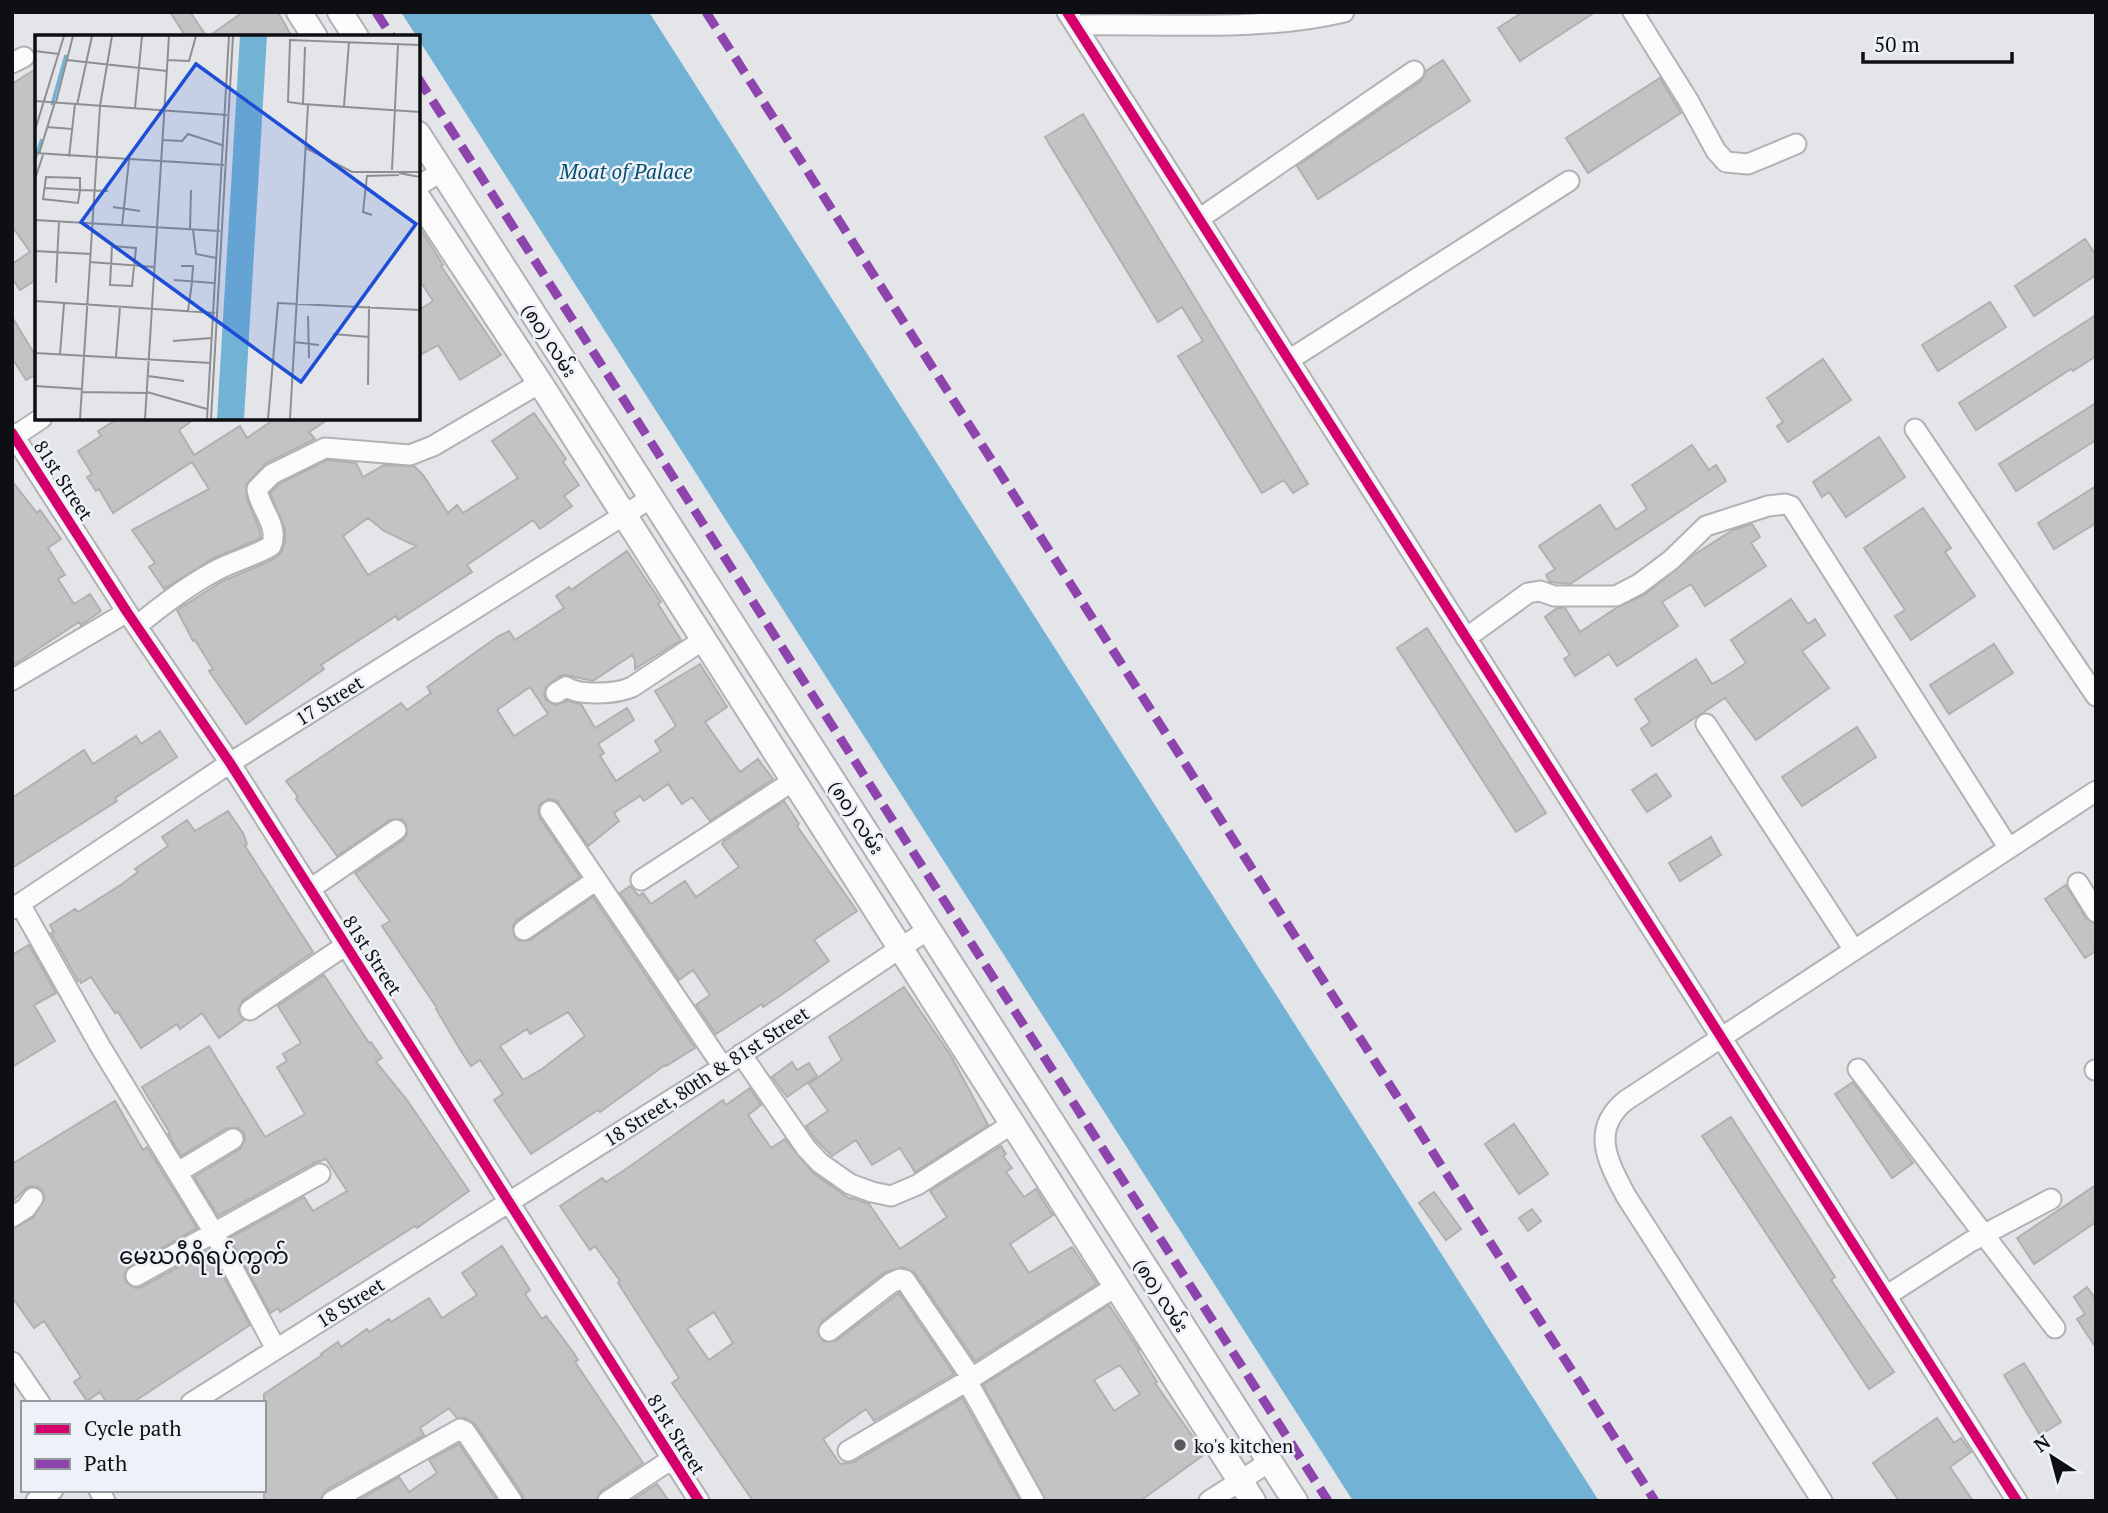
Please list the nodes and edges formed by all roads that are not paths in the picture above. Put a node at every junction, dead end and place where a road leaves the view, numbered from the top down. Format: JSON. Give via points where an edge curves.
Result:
{"nodes":[{"id":1,"x":299,"y":12,"type":"edge"},
{"id":2,"x":340,"y":12,"type":"edge"},
{"id":3,"x":1344,"y":12,"type":"edge"},
{"id":4,"x":1633,"y":12,"type":"edge"},
{"id":5,"x":1071,"y":19,"type":"edge"},
{"id":6,"x":314,"y":35,"type":"edge"},
{"id":7,"x":355,"y":35,"type":"edge"},
{"id":8,"x":1414,"y":71,"type":"dead end"},
{"id":9,"x":420,"y":137,"type":"edge"},
{"id":10,"x":1796,"y":144,"type":"dead end"},
{"id":11,"x":442,"y":170,"type":"junction"},
{"id":12,"x":1569,"y":181,"type":"dead end"},
{"id":13,"x":420,"y":185,"type":"edge"},
{"id":14,"x":420,"y":201,"type":"edge"},
{"id":15,"x":1199,"y":219,"type":"junction"},
{"id":16,"x":1289,"y":360,"type":"junction"},
{"id":17,"x":540,"y":383,"type":"junction"},
{"id":18,"x":39,"y":420,"type":"edge"},
{"id":19,"x":1915,"y":429,"type":"dead end"},
{"id":20,"x":13,"y":436,"type":"edge"},
{"id":21,"x":651,"y":498,"type":"junction"},
{"id":22,"x":624,"y":516,"type":"junction"},
{"id":23,"x":132,"y":619,"type":"junction"},
{"id":24,"x":1466,"y":638,"type":"junction"},
{"id":25,"x":703,"y":640,"type":"junction"},
{"id":26,"x":12,"y":680,"type":"edge"},
{"id":27,"x":556,"y":693,"type":"dead end"},
{"id":28,"x":2096,"y":696,"type":"edge"},
{"id":29,"x":1706,"y":724,"type":"dead end"},
{"id":30,"x":230,"y":763,"type":"junction"},
{"id":31,"x":793,"y":780,"type":"junction"},
{"id":32,"x":2096,"y":791,"type":"edge"},
{"id":33,"x":550,"y":811,"type":"dead end"},
{"id":34,"x":396,"y":830,"type":"dead end"},
{"id":35,"x":2008,"y":847,"type":"junction"},
{"id":36,"x":595,"y":880,"type":"junction"},
{"id":37,"x":641,"y":880,"type":"dead end"},
{"id":38,"x":2078,"y":883,"type":"dead end"},
{"id":39,"x":310,"y":889,"type":"junction"},
{"id":40,"x":16,"y":907,"type":"edge"},
{"id":41,"x":2096,"y":912,"type":"edge"},
{"id":42,"x":929,"y":929,"type":"junction"},
{"id":43,"x":524,"y":930,"type":"dead end"},
{"id":44,"x":346,"y":945,"type":"junction"},
{"id":45,"x":901,"y":947,"type":"junction"},
{"id":46,"x":1854,"y":950,"type":"junction"},
{"id":47,"x":250,"y":1010,"type":"dead end"},
{"id":48,"x":1721,"y":1039,"type":"junction"},
{"id":49,"x":741,"y":1054,"type":"junction"},
{"id":50,"x":723,"y":1067,"type":"junction"},
{"id":51,"x":1858,"y":1069,"type":"dead end"},
{"id":52,"x":1012,"y":1124,"type":"junction"},
{"id":53,"x":233,"y":1139,"type":"dead end"},
{"id":54,"x":178,"y":1172,"type":"junction"},
{"id":55,"x":320,"y":1174,"type":"dead end"},
{"id":56,"x":33,"y":1198,"type":"dead end"},
{"id":57,"x":2051,"y":1199,"type":"dead end"},
{"id":58,"x":509,"y":1202,"type":"junction"},
{"id":59,"x":12,"y":1217,"type":"edge"},
{"id":60,"x":213,"y":1231,"type":"junction"},
{"id":61,"x":1984,"y":1235,"type":"junction"},
{"id":62,"x":136,"y":1276,"type":"dead end"},
{"id":63,"x":1115,"y":1287,"type":"junction"},
{"id":64,"x":1885,"y":1296,"type":"junction"},
{"id":65,"x":2054,"y":1328,"type":"dead end"},
{"id":66,"x":829,"y":1331,"type":"dead end"},
{"id":67,"x":276,"y":1349,"type":"junction"},
{"id":68,"x":12,"y":1362,"type":"edge"},
{"id":69,"x":969,"y":1379,"type":"junction"},
{"id":70,"x":39,"y":1401,"type":"edge"},
{"id":71,"x":194,"y":1401,"type":"edge"},
{"id":72,"x":848,"y":1451,"type":"dead end"},
{"id":73,"x":672,"y":1459,"type":"junction"},
{"id":74,"x":1269,"y":1462,"type":"junction"},
{"id":75,"x":1246,"y":1491,"type":"edge"},
{"id":76,"x":332,"y":1501,"type":"edge"},
{"id":77,"x":512,"y":1501,"type":"edge"},
{"id":78,"x":608,"y":1501,"type":"edge"},
{"id":79,"x":699,"y":1501,"type":"edge"},
{"id":80,"x":1034,"y":1501,"type":"edge"},
{"id":81,"x":1209,"y":1501,"type":"edge"},
{"id":82,"x":1295,"y":1501,"type":"edge"},
{"id":83,"x":1822,"y":1501,"type":"edge"},
{"id":84,"x":2017,"y":1501,"type":"edge"}],
"edges":[{"from":1,"to":6,"type":"main road"},
{"from":2,"to":7,"type":"main road"},
{"from":3,"to":5,"type":"street","via":[[1298,21],[1236,24]]},
{"from":4,"to":10,"type":"street","via":[[1726,162],[1748,163]]},
{"from":5,"to":15,"type":"street"},
{"from":8,"to":15,"type":"street"},
{"from":9,"to":11,"type":"main road","name":"(၈၀) လမ်း"},
{"from":11,"to":13,"type":"street"},
{"from":11,"to":21,"type":"main road","name":"(၈၀) လမ်း"},
{"from":12,"to":16,"type":"street"},
{"from":14,"to":17,"type":"main road","name":"(၈၀) လမ်း"},
{"from":15,"to":16,"type":"street"},
{"from":16,"to":24,"type":"street"},
{"from":17,"to":22,"type":"main road","name":"(၈၀) လမ်း"},
{"from":17,"to":23,"type":"street","via":[[410,455],[325,448],[272,474],[257,489],[269,516],[271,546]]},
{"from":18,"to":20,"type":"street"},
{"from":19,"to":28,"type":"street"},
{"from":20,"to":23,"type":"street","name":"81st Street"},
{"from":21,"to":22,"type":"street","name":"17 Street"},
{"from":21,"to":42,"type":"main road","name":"(၈၀) လမ်း"},
{"from":22,"to":25,"type":"main road","name":"(၈၀) လမ်း"},
{"from":22,"to":30,"type":"street","name":"17 Street"},
{"from":23,"to":26,"type":"street"},
{"from":23,"to":30,"type":"street","name":"81st Street"},
{"from":24,"to":35,"type":"street","via":[[1528,593],[1616,596],[1671,560],[1706,526],[1768,506],[1791,506]]},
{"from":24,"to":48,"type":"street"},
{"from":25,"to":27,"type":"street","via":[[621,692],[574,692],[566,687]]},
{"from":25,"to":31,"type":"main road","name":"(၈၀) လမ်း"},
{"from":29,"to":46,"type":"street"},
{"from":30,"to":39,"type":"street","name":"81st Street"},
{"from":30,"to":40,"type":"street","name":"17 Street"},
{"from":31,"to":37,"type":"street"},
{"from":31,"to":45,"type":"main road","name":"(၈၀) လမ်း"},
{"from":32,"to":35,"type":"street"},
{"from":33,"to":36,"type":"street"},
{"from":34,"to":39,"type":"street"},
{"from":35,"to":46,"type":"street"},
{"from":36,"to":43,"type":"street"},
{"from":36,"to":50,"type":"street"},
{"from":38,"to":41,"type":"street"},
{"from":39,"to":44,"type":"street","name":"81st Street"},
{"from":40,"to":54,"type":"street"},
{"from":42,"to":45,"type":"street"},
{"from":42,"to":74,"type":"main road","name":"(၈၀) လမ်း"},
{"from":44,"to":47,"type":"street"},
{"from":44,"to":58,"type":"street","name":"81st Street"},
{"from":45,"to":49,"type":"street","name":"18 Street, 80th & 81st Street"},
{"from":45,"to":52,"type":"main road","name":"(၈၀) လမ်း"},
{"from":46,"to":48,"type":"street"},
{"from":48,"to":64,"type":"street"},
{"from":48,"to":83,"type":"street","via":[[1625,1101],[1610,1116],[1603,1138],[1626,1196]]},
{"from":49,"to":50,"type":"street","name":"18 Street, 80th & 81st Street"},
{"from":49,"to":52,"type":"street","via":[[820,1163],[849,1184],[872,1192],[891,1196],[917,1185]]},
{"from":50,"to":58,"type":"street","name":"18 Street, 80th & 81st Street"},
{"from":51,"to":61,"type":"street"},
{"from":52,"to":63,"type":"main road","name":"(၈၀) လမ်း"},
{"from":53,"to":54,"type":"street"},
{"from":54,"to":60,"type":"street"},
{"from":55,"to":60,"type":"street"},
{"from":56,"to":59,"type":"street"},
{"from":57,"to":61,"type":"street"},
{"from":58,"to":67,"type":"street","name":"18 Street"},
{"from":58,"to":73,"type":"street","name":"81st Street"},
{"from":60,"to":62,"type":"street"},
{"from":60,"to":67,"type":"street"},
{"from":61,"to":64,"type":"street"},
{"from":61,"to":65,"type":"street"},
{"from":63,"to":69,"type":"street"},
{"from":63,"to":75,"type":"main road","name":"(၈၀) လမ်း"},
{"from":64,"to":84,"type":"street"},
{"from":66,"to":69,"type":"street","via":[[891,1283],[905,1280]]},
{"from":67,"to":71,"type":"street","name":"18 Street"},
{"from":68,"to":70,"type":"street"},
{"from":69,"to":72,"type":"street"},
{"from":69,"to":80,"type":"street"},
{"from":73,"to":78,"type":"street"},
{"from":73,"to":79,"type":"street","name":"81st Street"},
{"from":74,"to":75,"type":"street"},
{"from":74,"to":82,"type":"main road","name":"(၈၀) လမ်း"},
{"from":75,"to":81,"type":"street"},
{"from":76,"to":77,"type":"street","via":[[460,1429]]}]}
